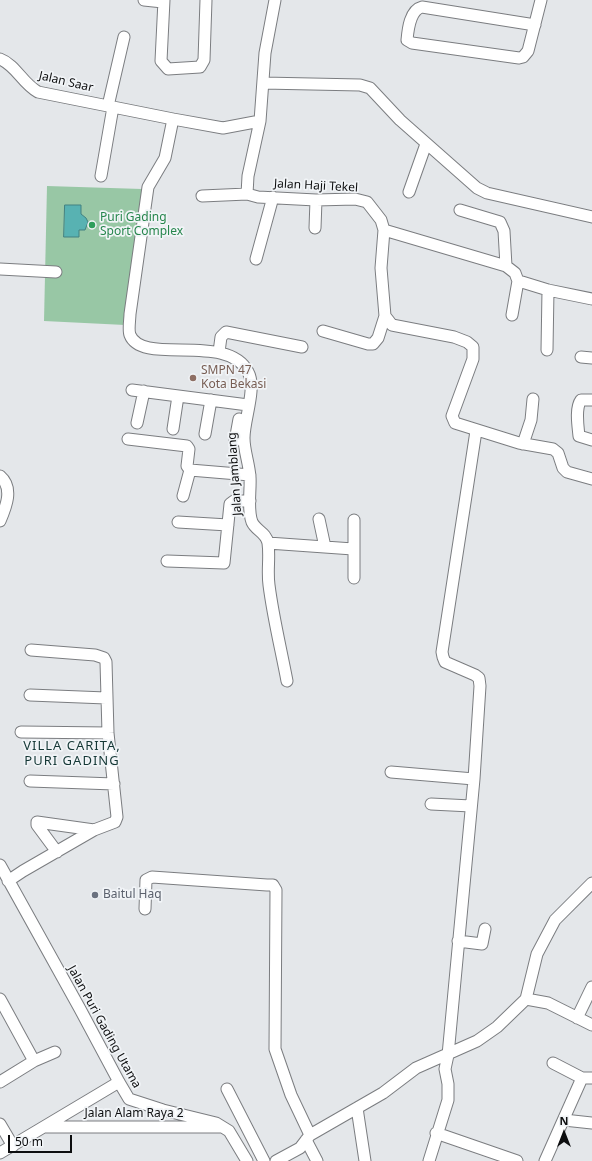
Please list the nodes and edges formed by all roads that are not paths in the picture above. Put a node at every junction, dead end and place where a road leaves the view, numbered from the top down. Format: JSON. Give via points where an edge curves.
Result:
{"nodes":[{"id":1,"x":144,"y":0,"type":"edge"},
{"id":2,"x":206,"y":0,"type":"edge"},
{"id":3,"x":275,"y":0,"type":"edge"},
{"id":4,"x":541,"y":0,"type":"edge"},
{"id":5,"x":163,"y":1,"type":"edge"},
{"id":6,"x":534,"y":25,"type":"junction"},
{"id":7,"x":124,"y":37,"type":"dead end"},
{"id":8,"x":0,"y":59,"type":"edge"},
{"id":9,"x":263,"y":83,"type":"junction"},
{"id":10,"x":111,"y":106,"type":"junction"},
{"id":11,"x":172,"y":119,"type":"junction"},
{"id":12,"x":260,"y":121,"type":"junction"},
{"id":13,"x":426,"y":144,"type":"junction"},
{"id":14,"x":101,"y":176,"type":"dead end"},
{"id":15,"x":409,"y":192,"type":"dead end"},
{"id":16,"x":247,"y":194,"type":"junction"},
{"id":17,"x":202,"y":196,"type":"dead end"},
{"id":18,"x":273,"y":197,"type":"junction"},
{"id":19,"x":316,"y":200,"type":"junction"},
{"id":20,"x":460,"y":210,"type":"dead end"},
{"id":21,"x":592,"y":217,"type":"edge"},
{"id":22,"x":315,"y":228,"type":"dead end"},
{"id":23,"x":384,"y":230,"type":"junction"},
{"id":24,"x":256,"y":259,"type":"dead end"},
{"id":25,"x":506,"y":266,"type":"junction"},
{"id":26,"x":0,"y":269,"type":"edge"},
{"id":27,"x":56,"y":272,"type":"dead end"},
{"id":28,"x":518,"y":280,"type":"junction"},
{"id":29,"x":548,"y":290,"type":"junction"},
{"id":30,"x":592,"y":299,"type":"edge"},
{"id":31,"x":512,"y":314,"type":"dead end"},
{"id":32,"x":385,"y":316,"type":"junction"},
{"id":33,"x":323,"y":331,"type":"dead end"},
{"id":34,"x":302,"y":347,"type":"dead end"},
{"id":35,"x":547,"y":350,"type":"dead end"},
{"id":36,"x":219,"y":352,"type":"junction"},
{"id":37,"x":581,"y":357,"type":"dead end"},
{"id":38,"x":592,"y":358,"type":"edge"},
{"id":39,"x":132,"y":390,"type":"dead end"},
{"id":40,"x":144,"y":391,"type":"junction"},
{"id":41,"x":178,"y":396,"type":"junction"},
{"id":42,"x":533,"y":399,"type":"dead end"},
{"id":43,"x":211,"y":400,"type":"junction"},
{"id":44,"x":592,"y":400,"type":"edge"},
{"id":45,"x":245,"y":405,"type":"junction"},
{"id":46,"x":137,"y":423,"type":"dead end"},
{"id":47,"x":173,"y":429,"type":"dead end"},
{"id":48,"x":476,"y":431,"type":"junction"},
{"id":49,"x":205,"y":434,"type":"dead end"},
{"id":50,"x":128,"y":439,"type":"dead end"},
{"id":51,"x":592,"y":440,"type":"edge"},
{"id":52,"x":235,"y":441,"type":"dead end"},
{"id":53,"x":523,"y":444,"type":"junction"},
{"id":54,"x":190,"y":470,"type":"junction"},
{"id":55,"x":250,"y":475,"type":"junction"},
{"id":56,"x":0,"y":476,"type":"edge"},
{"id":57,"x":592,"y":479,"type":"edge"},
{"id":58,"x":183,"y":496,"type":"dead end"},
{"id":59,"x":250,"y":500,"type":"junction"},
{"id":60,"x":319,"y":519,"type":"dead end"},
{"id":61,"x":354,"y":520,"type":"dead end"},
{"id":62,"x":0,"y":521,"type":"edge"},
{"id":63,"x":178,"y":522,"type":"dead end"},
{"id":64,"x":228,"y":525,"type":"junction"},
{"id":65,"x":268,"y":543,"type":"junction"},
{"id":66,"x":325,"y":547,"type":"junction"},
{"id":67,"x":353,"y":549,"type":"junction"},
{"id":68,"x":167,"y":560,"type":"dead end"},
{"id":69,"x":354,"y":578,"type":"dead end"},
{"id":70,"x":31,"y":650,"type":"dead end"},
{"id":71,"x":287,"y":681,"type":"dead end"},
{"id":72,"x":30,"y":695,"type":"dead end"},
{"id":73,"x":106,"y":698,"type":"junction"},
{"id":74,"x":21,"y":732,"type":"dead end"},
{"id":75,"x":108,"y":733,"type":"junction"},
{"id":76,"x":391,"y":772,"type":"dead end"},
{"id":77,"x":474,"y":779,"type":"junction"},
{"id":78,"x":30,"y":781,"type":"dead end"},
{"id":79,"x":114,"y":784,"type":"junction"},
{"id":80,"x":430,"y":804,"type":"dead end"},
{"id":81,"x":471,"y":806,"type":"junction"},
{"id":82,"x":94,"y":830,"type":"junction"},
{"id":83,"x":57,"y":852,"type":"junction"},
{"id":84,"x":0,"y":865,"type":"edge"},
{"id":85,"x":7,"y":879,"type":"junction"},
{"id":86,"x":592,"y":883,"type":"edge"},
{"id":87,"x":145,"y":909,"type":"dead end"},
{"id":88,"x":485,"y":929,"type":"dead end"},
{"id":89,"x":458,"y":941,"type":"junction"},
{"id":90,"x":592,"y":987,"type":"edge"},
{"id":91,"x":0,"y":999,"type":"edge"},
{"id":92,"x":526,"y":999,"type":"junction"},
{"id":93,"x":4,"y":1014,"type":"edge"},
{"id":94,"x":577,"y":1018,"type":"junction"},
{"id":95,"x":592,"y":1025,"type":"edge"},
{"id":96,"x":55,"y":1052,"type":"dead end"},
{"id":97,"x":448,"y":1055,"type":"junction"},
{"id":98,"x":34,"y":1061,"type":"junction"},
{"id":99,"x":553,"y":1063,"type":"dead end"},
{"id":100,"x":587,"y":1078,"type":"edge"},
{"id":101,"x":0,"y":1082,"type":"edge"},
{"id":102,"x":119,"y":1082,"type":"junction"},
{"id":103,"x":227,"y":1089,"type":"dead end"},
{"id":104,"x":357,"y":1108,"type":"junction"},
{"id":105,"x":163,"y":1110,"type":"junction"},
{"id":106,"x":564,"y":1120,"type":"junction"},
{"id":107,"x":592,"y":1123,"type":"edge"},
{"id":108,"x":0,"y":1124,"type":"edge"},
{"id":109,"x":45,"y":1127,"type":"junction"},
{"id":110,"x":224,"y":1127,"type":"junction"},
{"id":111,"x":164,"y":1128,"type":"junction"},
{"id":112,"x":436,"y":1133,"type":"junction"},
{"id":113,"x":308,"y":1138,"type":"junction"},
{"id":114,"x":12,"y":1146,"type":"junction"},
{"id":115,"x":0,"y":1153,"type":"edge"},
{"id":116,"x":247,"y":1161,"type":"edge"},
{"id":117,"x":264,"y":1161,"type":"edge"},
{"id":118,"x":276,"y":1161,"type":"edge"},
{"id":119,"x":317,"y":1161,"type":"edge"},
{"id":120,"x":365,"y":1161,"type":"edge"},
{"id":121,"x":429,"y":1161,"type":"edge"},
{"id":122,"x":517,"y":1161,"type":"edge"},
{"id":123,"x":545,"y":1161,"type":"edge"}],
"edges":[{"from":1,"to":5,"type":"street"},
{"from":2,"to":5,"type":"street","via":[[204,60],[200,67],[173,70],[168,69],[161,61]]},
{"from":3,"to":9,"type":"street","via":[[265,53]]},
{"from":4,"to":6,"type":"street"},
{"from":6,"to":6,"type":"street","via":[[528,51],[519,58],[412,44],[407,40],[413,14],[422,7]]},
{"from":7,"to":10,"type":"street"},
{"from":8,"to":10,"type":"street","name":"Jalan Saar","via":[[11,65],[29,87],[38,92]]},
{"from":9,"to":12,"type":"street"},
{"from":9,"to":13,"type":"street","via":[[360,85],[370,88]]},
{"from":10,"to":11,"type":"street","name":"Jalan Saar"},
{"from":10,"to":14,"type":"street"},
{"from":11,"to":12,"type":"street","name":"Jalan Saar","via":[[223,128]]},
{"from":11,"to":36,"type":"street","name":"Jalan Jamblang","via":[[165,158],[148,186],[130,314],[130,335],[135,341],[150,348]]},
{"from":12,"to":16,"type":"street","via":[[248,176]]},
{"from":13,"to":15,"type":"street"},
{"from":13,"to":21,"type":"street","via":[[477,188]]},
{"from":16,"to":17,"type":"street","name":"Jalan Haji Tekel"},
{"from":16,"to":18,"type":"street","name":"Jalan Haji Tekel"},
{"from":18,"to":19,"type":"street","name":"Jalan Haji Tekel"},
{"from":18,"to":24,"type":"street"},
{"from":19,"to":22,"type":"street"},
{"from":19,"to":23,"type":"street","name":"Jalan Haji Tekel","via":[[355,199],[367,202],[382,220]]},
{"from":20,"to":25,"type":"street","via":[[500,222],[504,231]]},
{"from":23,"to":25,"type":"street"},
{"from":23,"to":32,"type":"street","name":"Jalan Haji Tekel","via":[[381,268]]},
{"from":25,"to":28,"type":"street","via":[[515,273]]},
{"from":26,"to":27,"type":"street"},
{"from":28,"to":29,"type":"street"},
{"from":28,"to":31,"type":"street"},
{"from":29,"to":30,"type":"street"},
{"from":29,"to":35,"type":"street"},
{"from":32,"to":33,"type":"street","via":[[378,338],[373,344]]},
{"from":32,"to":48,"type":"street","via":[[392,325],[454,337],[473,347],[473,360],[452,420],[460,426]]},
{"from":34,"to":36,"type":"street","via":[[226,332],[221,337]]},
{"from":36,"to":45,"type":"street","name":"Jalan Jamblang","via":[[236,359],[248,371],[250,377]]},
{"from":37,"to":38,"type":"street"},
{"from":39,"to":40,"type":"street"},
{"from":40,"to":41,"type":"street"},
{"from":40,"to":46,"type":"street"},
{"from":41,"to":43,"type":"street"},
{"from":41,"to":47,"type":"street"},
{"from":42,"to":53,"type":"street","via":[[531,420]]},
{"from":43,"to":45,"type":"street"},
{"from":43,"to":49,"type":"street"},
{"from":44,"to":51,"type":"street","via":[[583,399],[580,402],[578,424],[579,436]]},
{"from":45,"to":52,"type":"street"},
{"from":45,"to":55,"type":"street","name":"Jalan Jamblang","via":[[244,438]]},
{"from":48,"to":53,"type":"street"},
{"from":48,"to":77,"type":"street","via":[[442,652],[445,662],[475,675],[480,681]]},
{"from":50,"to":54,"type":"street","via":[[187,446],[187,466]]},
{"from":53,"to":57,"type":"street","via":[[553,449],[558,453],[567,472]]},
{"from":54,"to":55,"type":"street"},
{"from":54,"to":58,"type":"street"},
{"from":55,"to":59,"type":"street","name":"Jalan Jamblang"},
{"from":56,"to":62,"type":"street","via":[[6,484],[8,493],[7,507]]},
{"from":59,"to":64,"type":"street","via":[[231,503]]},
{"from":59,"to":65,"type":"street","name":"Jalan Jamblang","via":[[252,522],[265,534]]},
{"from":60,"to":66,"type":"street"},
{"from":61,"to":67,"type":"street"},
{"from":63,"to":64,"type":"street"},
{"from":64,"to":68,"type":"street","via":[[224,563]]},
{"from":65,"to":66,"type":"street"},
{"from":65,"to":71,"type":"street","via":[[269,584]]},
{"from":66,"to":67,"type":"street"},
{"from":67,"to":69,"type":"street"},
{"from":70,"to":73,"type":"street","via":[[96,655],[104,658]]},
{"from":72,"to":73,"type":"street"},
{"from":73,"to":75,"type":"street"},
{"from":74,"to":75,"type":"street"},
{"from":75,"to":79,"type":"street"},
{"from":76,"to":77,"type":"street"},
{"from":77,"to":81,"type":"street"},
{"from":78,"to":79,"type":"street"},
{"from":79,"to":82,"type":"street","via":[[117,819]]},
{"from":80,"to":81,"type":"street"},
{"from":81,"to":89,"type":"street"},
{"from":82,"to":83,"type":"street"},
{"from":82,"to":83,"type":"street","via":[[37,822]]},
{"from":83,"to":85,"type":"street"},
{"from":84,"to":85,"type":"street","name":"Jalan Puri Gading Utama"},
{"from":85,"to":102,"type":"street","name":"Jalan Puri Gading Utama"},
{"from":86,"to":92,"type":"street","via":[[555,920],[536,954]]},
{"from":87,"to":113,"type":"street","via":[[146,880],[152,877],[273,885],[276,890],[275,1049]]},
{"from":88,"to":89,"type":"street","via":[[482,944]]},
{"from":89,"to":97,"type":"street"},
{"from":90,"to":94,"type":"street"},
{"from":91,"to":93,"type":"street"},
{"from":92,"to":94,"type":"street","via":[[548,1003]]},
{"from":92,"to":97,"type":"street","via":[[477,1041]]},
{"from":93,"to":98,"type":"street"},
{"from":94,"to":95,"type":"street"},
{"from":96,"to":98,"type":"street"},
{"from":97,"to":104,"type":"street","via":[[416,1068],[383,1093]]},
{"from":97,"to":112,"type":"street","via":[[445,1069],[448,1100]]},
{"from":98,"to":101,"type":"street"},
{"from":99,"to":100,"type":"street"},
{"from":100,"to":106,"type":"street"},
{"from":102,"to":105,"type":"street","name":"Jalan Puri Gading Utama","via":[[129,1098]]},
{"from":102,"to":109,"type":"street"},
{"from":103,"to":117,"type":"street"},
{"from":104,"to":113,"type":"street"},
{"from":104,"to":120,"type":"street"},
{"from":105,"to":110,"type":"street","name":"Jalan Puri Gading Utama","via":[[208,1120]]},
{"from":105,"to":111,"type":"street"},
{"from":106,"to":107,"type":"street"},
{"from":106,"to":123,"type":"street"},
{"from":108,"to":114,"type":"street"},
{"from":109,"to":111,"type":"street","name":"Jalan Alam Raya 2"},
{"from":109,"to":114,"type":"street"},
{"from":110,"to":111,"type":"street","name":"Jalan Alam Raya 2"},
{"from":110,"to":116,"type":"street","name":"Jalan Puri Gading Utama","via":[[233,1135]]},
{"from":112,"to":121,"type":"street"},
{"from":112,"to":122,"type":"street"},
{"from":113,"to":118,"type":"street","via":[[300,1148]]},
{"from":113,"to":119,"type":"street"},
{"from":114,"to":115,"type":"street"}]}
